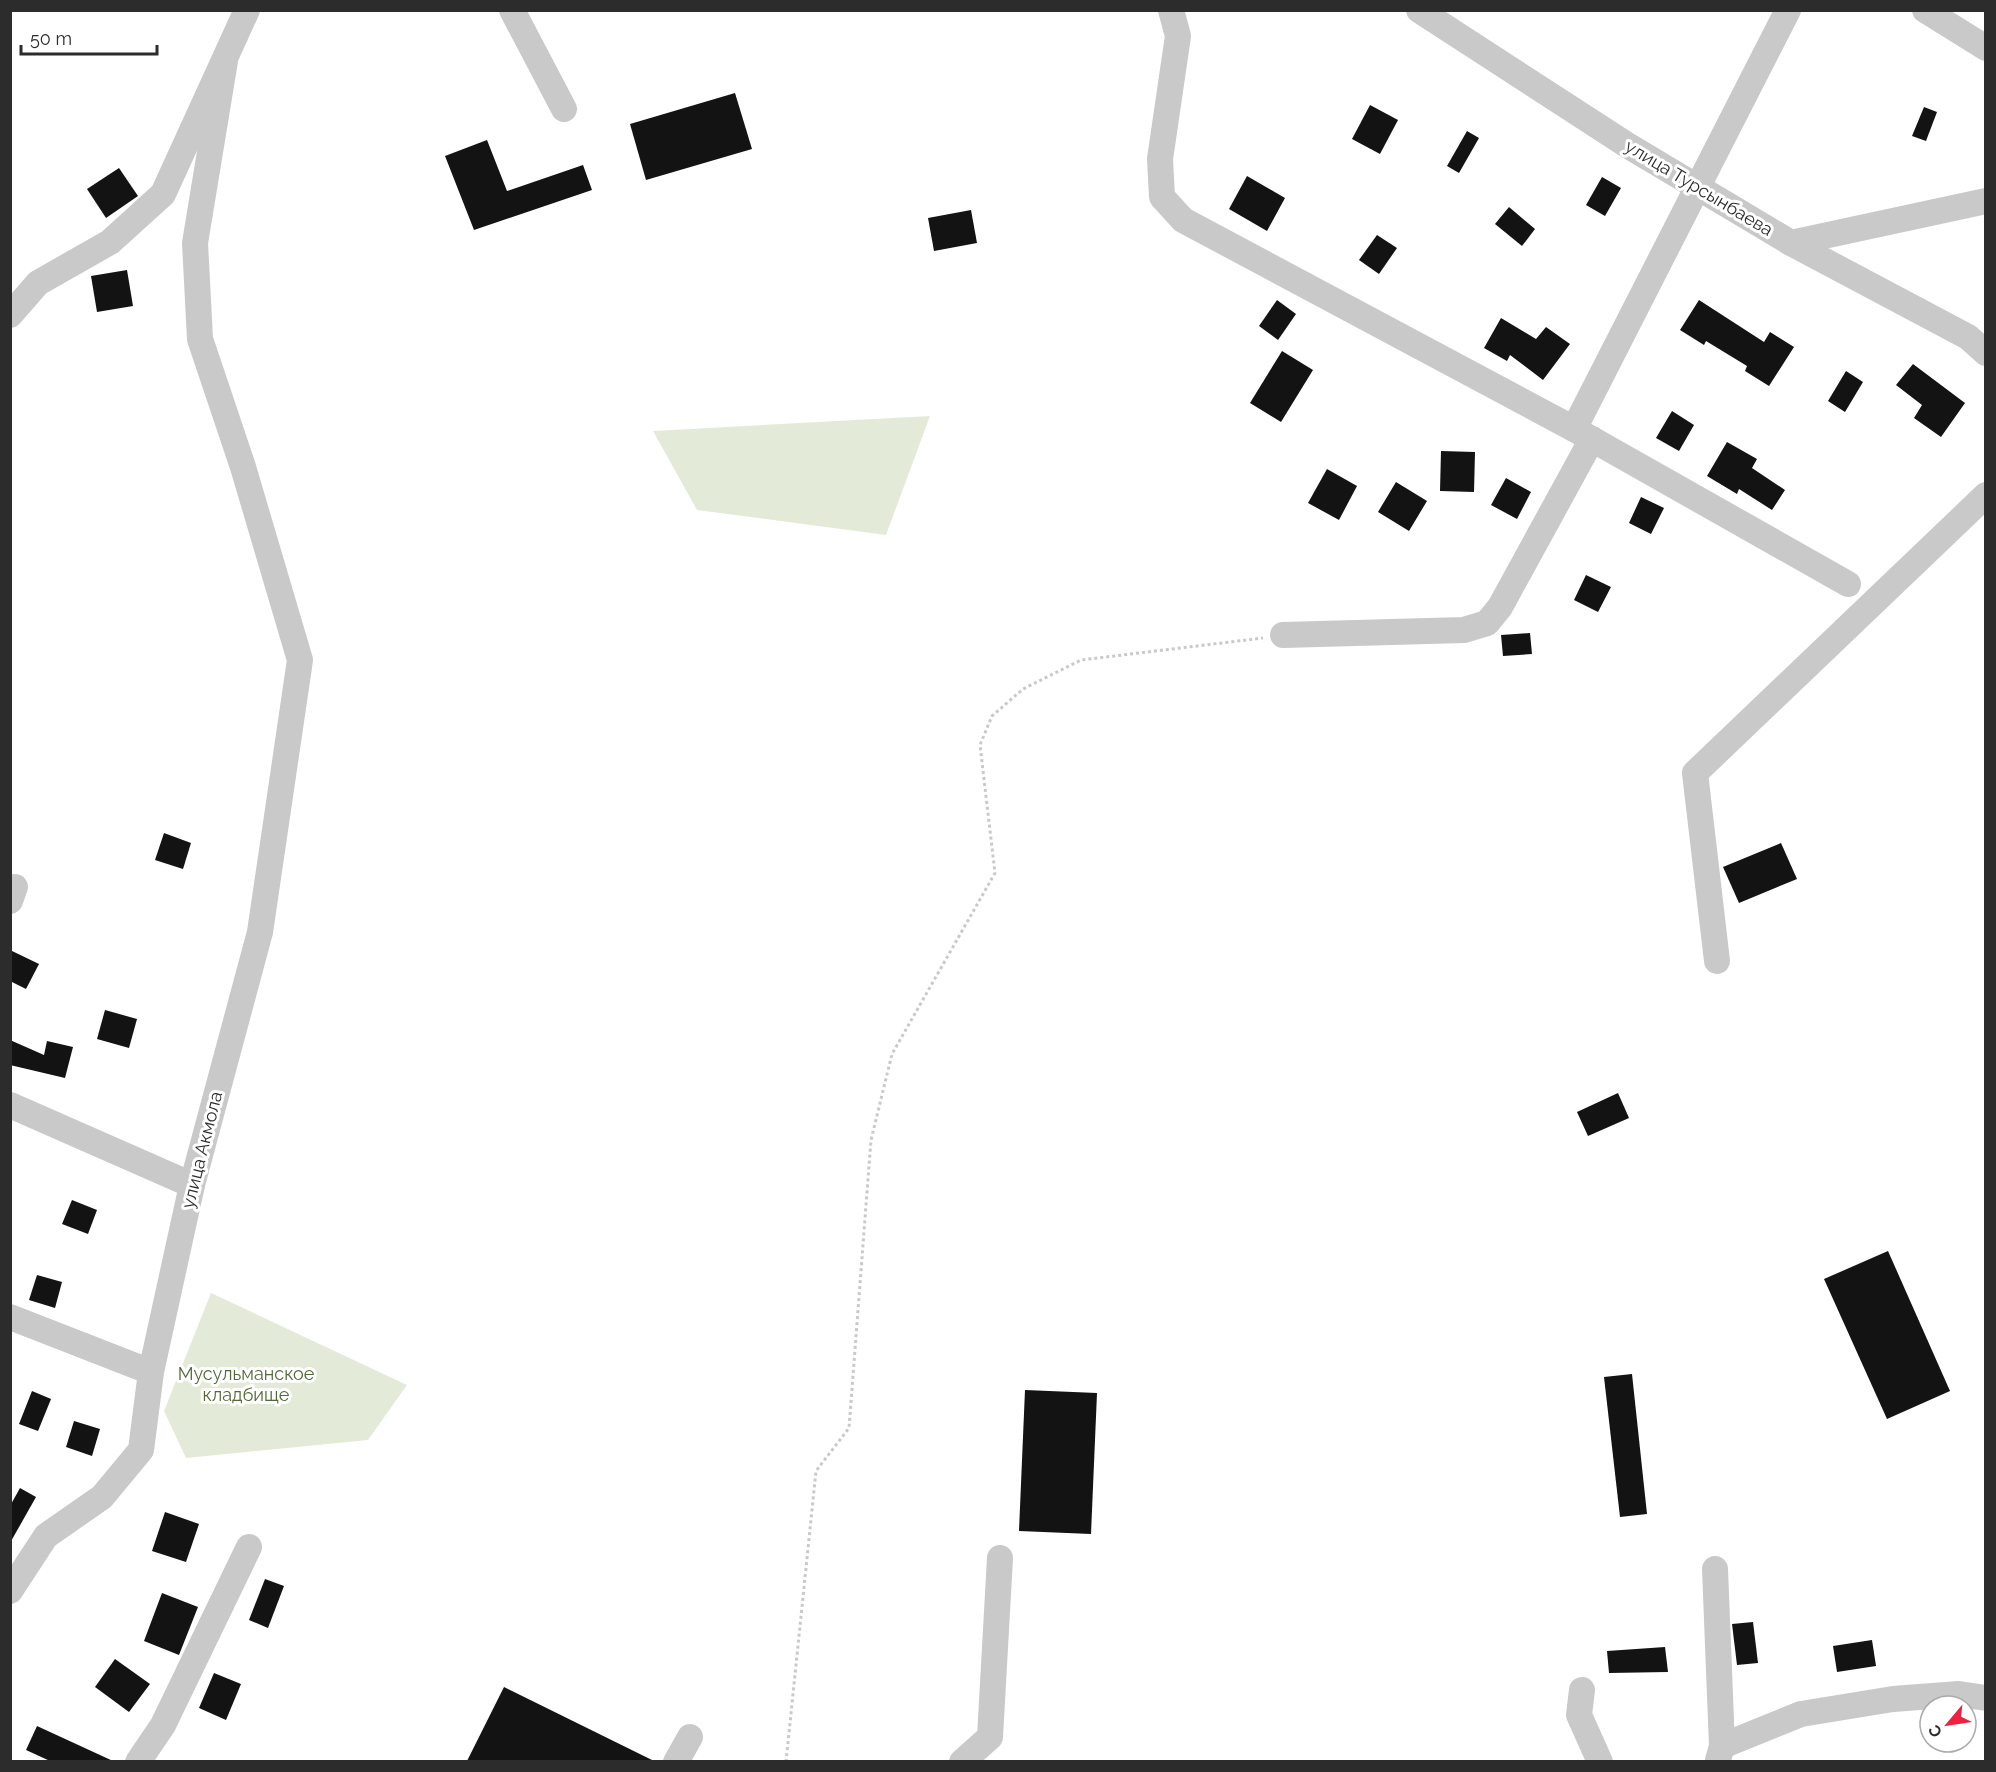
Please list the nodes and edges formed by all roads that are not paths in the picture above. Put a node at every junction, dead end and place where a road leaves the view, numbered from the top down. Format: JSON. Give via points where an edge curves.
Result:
{"nodes":[{"id":1,"x":247,"y":10,"type":"edge"},
{"id":2,"x":512,"y":10,"type":"edge"},
{"id":3,"x":1172,"y":10,"type":"edge"},
{"id":4,"x":1419,"y":10,"type":"edge"},
{"id":5,"x":1788,"y":10,"type":"edge"},
{"id":6,"x":1925,"y":10,"type":"edge"},
{"id":7,"x":1986,"y":48,"type":"edge"},
{"id":8,"x":225,"y":61,"type":"junction"},
{"id":9,"x":564,"y":109,"type":"dead end"},
{"id":10,"x":1696,"y":186,"type":"junction"},
{"id":11,"x":1986,"y":201,"type":"edge"},
{"id":12,"x":1791,"y":243,"type":"junction"},
{"id":13,"x":10,"y":315,"type":"edge"},
{"id":14,"x":1986,"y":353,"type":"edge"},
{"id":15,"x":1583,"y":434,"type":"junction"},
{"id":16,"x":1986,"y":495,"type":"edge"},
{"id":17,"x":1848,"y":584,"type":"dead end"},
{"id":18,"x":1283,"y":635,"type":"road end"},
{"id":19,"x":1717,"y":961,"type":"dead end"},
{"id":20,"x":10,"y":1105,"type":"edge"},
{"id":21,"x":192,"y":1185,"type":"junction"},
{"id":22,"x":10,"y":1317,"type":"edge"},
{"id":23,"x":151,"y":1372,"type":"junction"},
{"id":24,"x":249,"y":1547,"type":"dead end"},
{"id":25,"x":1000,"y":1558,"type":"dead end"},
{"id":26,"x":1716,"y":1569,"type":"dead end"},
{"id":27,"x":14,"y":1576,"type":"edge"},
{"id":28,"x":1582,"y":1690,"type":"dead end"},
{"id":29,"x":1986,"y":1698,"type":"edge"},
{"id":30,"x":690,"y":1737,"type":"dead end"},
{"id":31,"x":1720,"y":1754,"type":"edge"},
{"id":32,"x":138,"y":1761,"type":"edge"},
{"id":33,"x":676,"y":1761,"type":"edge"},
{"id":34,"x":962,"y":1761,"type":"edge"},
{"id":35,"x":1600,"y":1761,"type":"edge"}],
"edges":[{"from":1,"to":8,"type":"street"},
{"from":2,"to":9,"type":"street"},
{"from":3,"to":15,"type":"street","via":[[1178,36],[1160,159],[1162,197],[1183,220]]},
{"from":4,"to":10,"type":"street","name":"улица Турсынбаева"},
{"from":5,"to":10,"type":"street"},
{"from":6,"to":7,"type":"street"},
{"from":8,"to":13,"type":"street","via":[[163,194],[110,242],[38,283]]},
{"from":8,"to":21,"type":"street","name":"улица Акмола","via":[[195,243],[200,339],[300,660],[260,932]]},
{"from":10,"to":12,"type":"street","name":"улица Турсынбаева"},
{"from":10,"to":15,"type":"street"},
{"from":11,"to":12,"type":"street"},
{"from":12,"to":14,"type":"street","name":"улица Турсынбаева","via":[[1968,337]]},
{"from":15,"to":17,"type":"street"},
{"from":15,"to":18,"type":"street","via":[[1500,607],[1487,623],[1464,630]]},
{"from":16,"to":19,"type":"street","via":[[1695,773]]},
{"from":20,"to":21,"type":"street"},
{"from":21,"to":23,"type":"street","name":"улица Акмола"},
{"from":22,"to":23,"type":"street"},
{"from":23,"to":27,"type":"street","name":"улица Акмола","via":[[141,1450],[102,1497],[46,1536]]},
{"from":24,"to":32,"type":"street","via":[[163,1725]]},
{"from":25,"to":34,"type":"street","via":[[990,1737]]},
{"from":26,"to":31,"type":"street"},
{"from":28,"to":35,"type":"street","via":[[1579,1715]]},
{"from":29,"to":31,"type":"street","via":[[1959,1694],[1893,1699],[1801,1714]]},
{"from":30,"to":33,"type":"street"}]}
